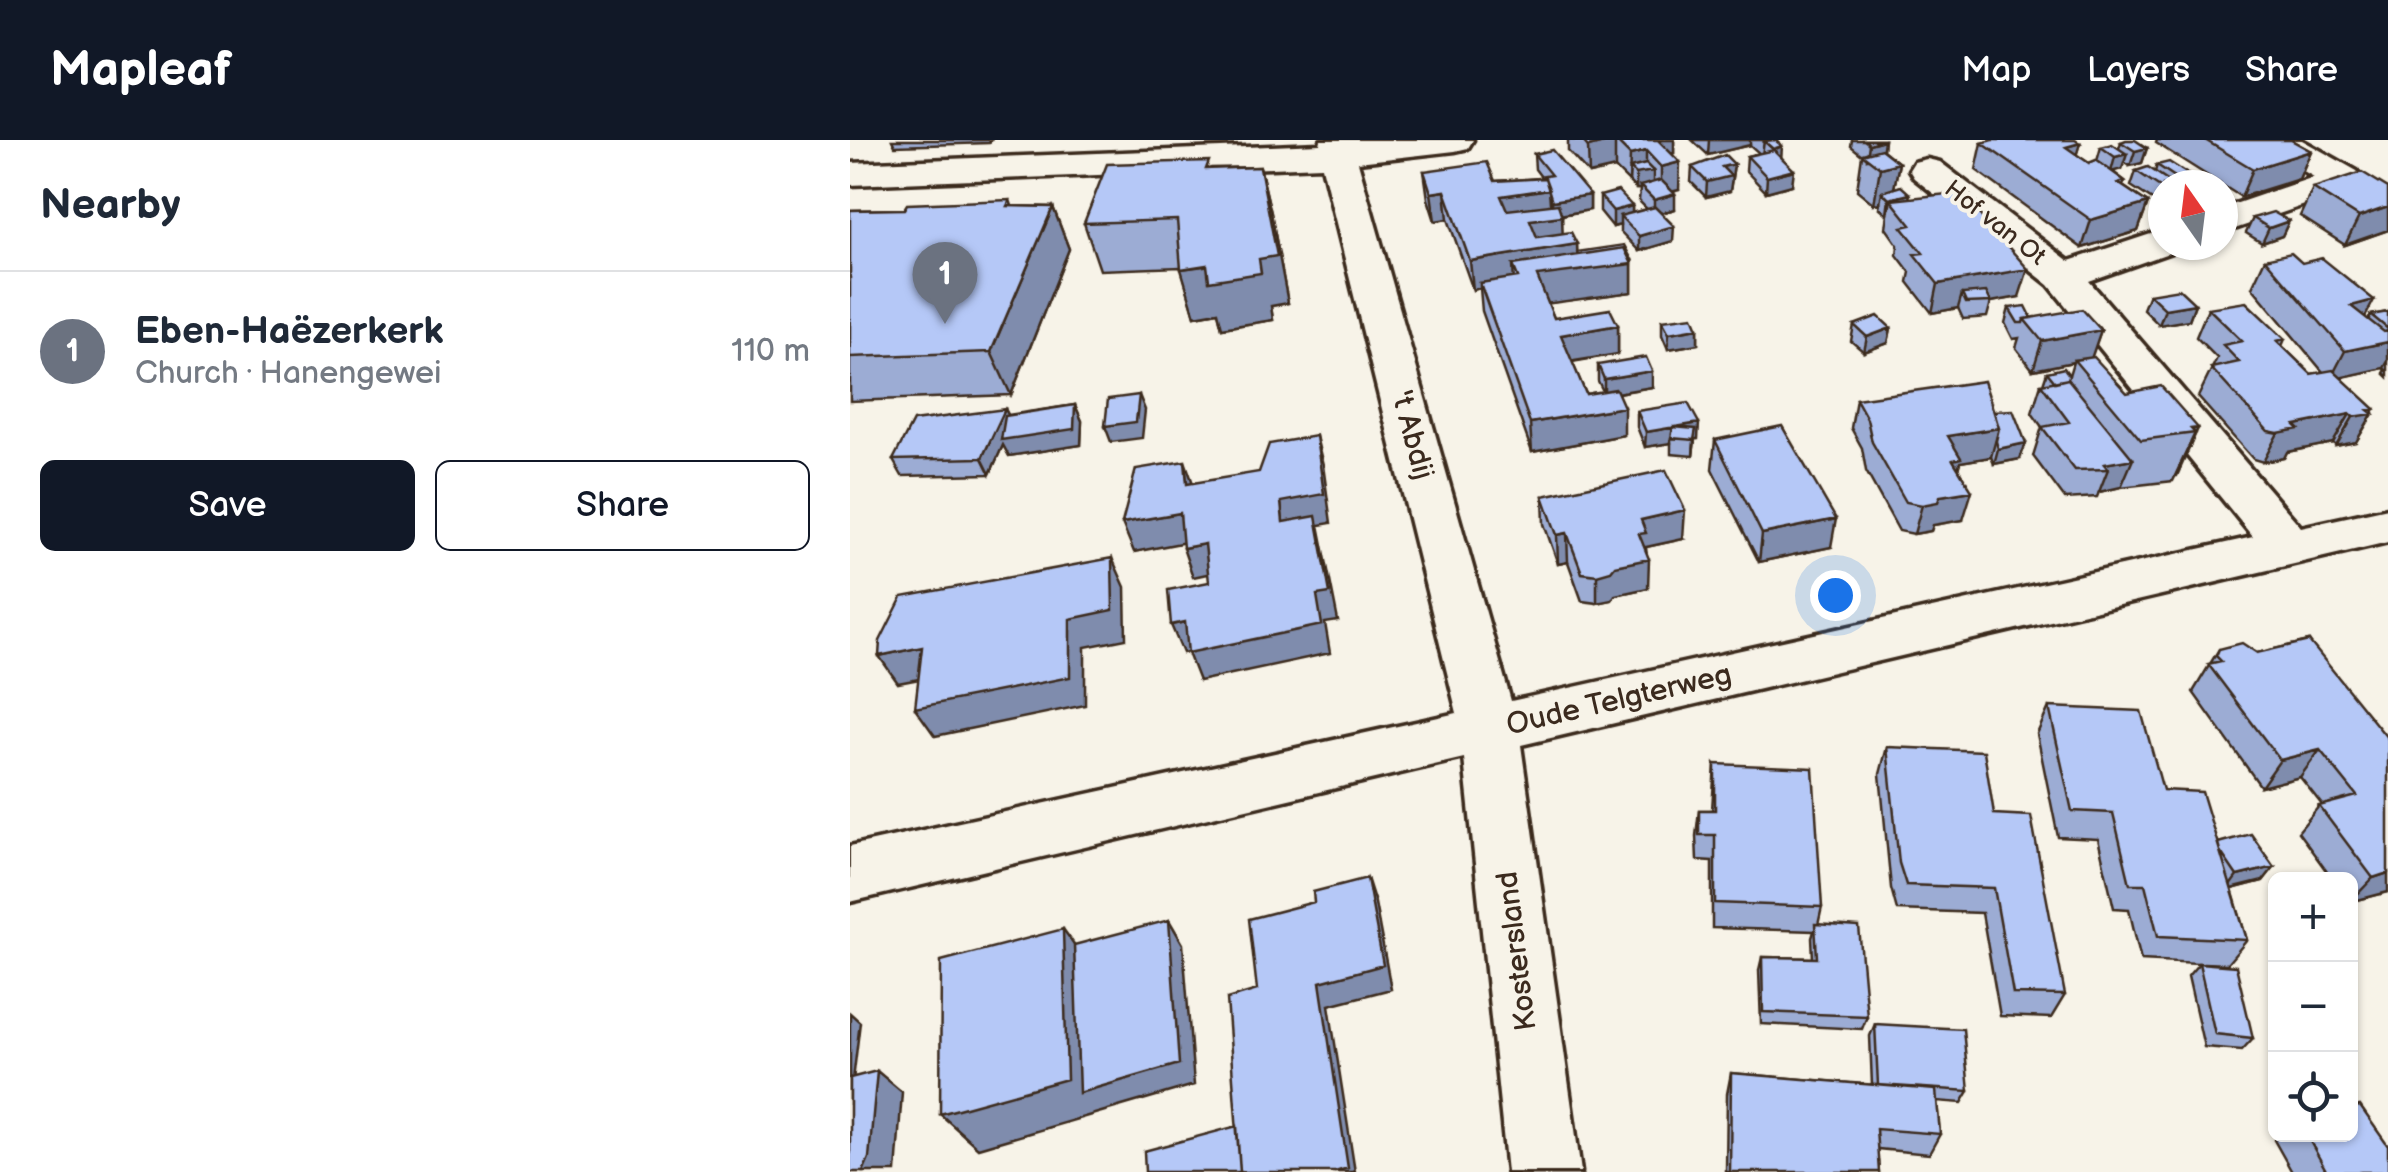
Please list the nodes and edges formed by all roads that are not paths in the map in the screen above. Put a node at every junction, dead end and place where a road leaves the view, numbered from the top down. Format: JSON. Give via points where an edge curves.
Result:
{"nodes":[{"id":1,"x":1455,"y":140,"type":"edge"},
{"id":2,"x":2276,"y":140,"type":"edge"},
{"id":3,"x":1338,"y":147,"type":"edge"},
{"id":4,"x":1927,"y":170,"type":"dead end"},
{"id":5,"x":850,"y":174,"type":"edge"},
{"id":6,"x":2238,"y":216,"type":"edge"},
{"id":7,"x":2148,"y":247,"type":"edge"},
{"id":8,"x":2063,"y":276,"type":"junction"},
{"id":9,"x":2388,"y":524,"type":"edge"},
{"id":10,"x":2289,"y":547,"type":"junction"},
{"id":11,"x":1490,"y":730,"type":"junction"},
{"id":12,"x":850,"y":874,"type":"edge"},
{"id":13,"x":1544,"y":1172,"type":"edge"}],
"edges":[{"from":1,"to":3,"type":"street"},
{"from":2,"to":6,"type":"street","via":[[2344,179]]},
{"from":3,"to":5,"type":"street"},
{"from":3,"to":11,"type":"street","name":"'t Abdij"},
{"from":4,"to":8,"type":"street","name":"Hof van Ot"},
{"from":7,"to":8,"type":"street","name":"Hof van Ot"},
{"from":8,"to":10,"type":"street","name":"Hof van Ot"},
{"from":9,"to":10,"type":"street","name":"Oude Telgterweg"},
{"from":10,"to":11,"type":"street","name":"Oude Telgterweg"},
{"from":11,"to":12,"type":"street","name":"Oude Telgterweg"},
{"from":11,"to":13,"type":"street","name":"Kostersland"}]}
